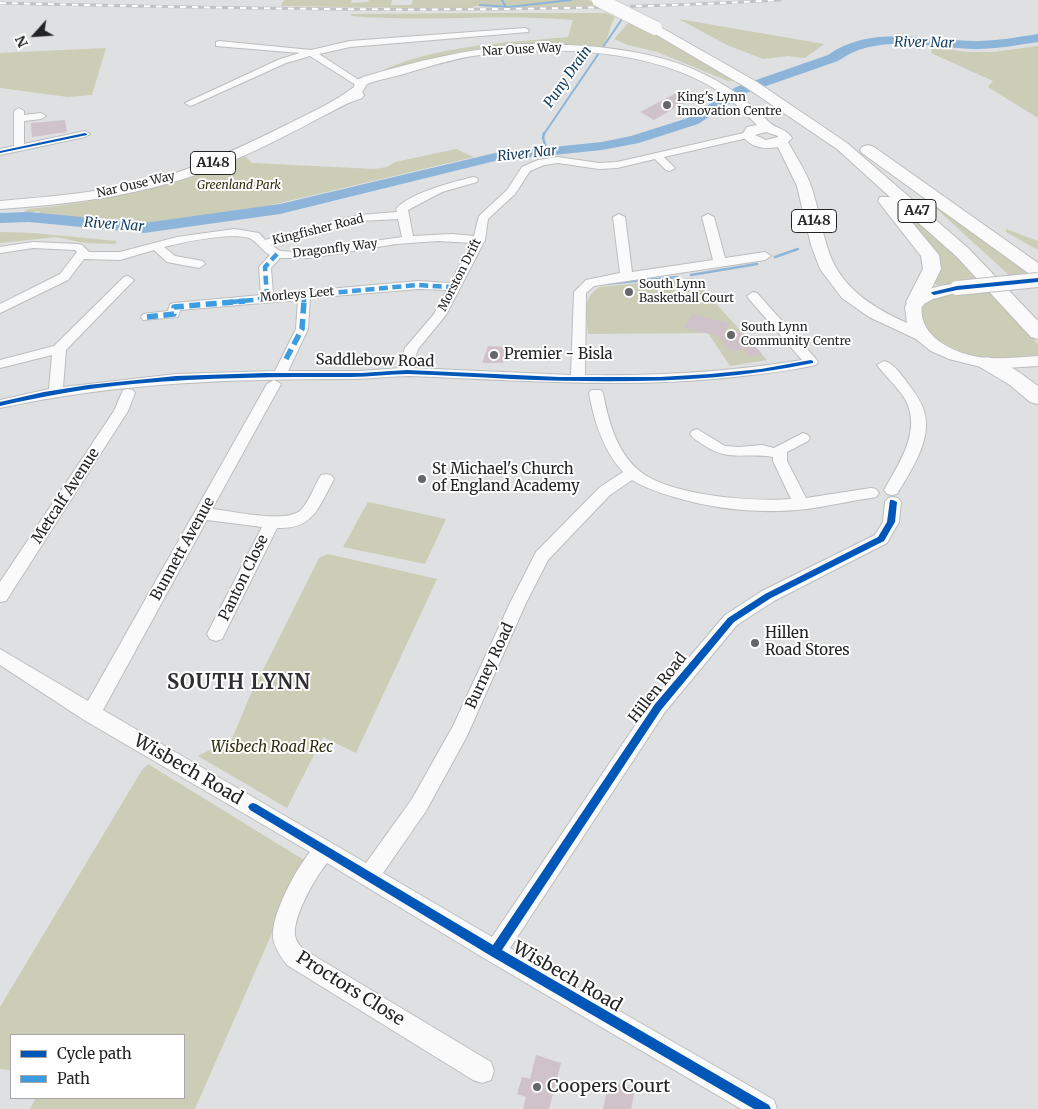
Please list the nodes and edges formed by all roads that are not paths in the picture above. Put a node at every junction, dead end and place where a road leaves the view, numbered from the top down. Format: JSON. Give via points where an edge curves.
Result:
{"nodes":[{"id":1,"x":599,"y":0,"type":"edge"},
{"id":2,"x":610,"y":0,"type":"edge"},
{"id":3,"x":659,"y":27,"type":"junction"},
{"id":4,"x":525,"y":30,"type":"dead end"},
{"id":5,"x":220,"y":44,"type":"dead end"},
{"id":6,"x":313,"y":55,"type":"junction"},
{"id":7,"x":349,"y":76,"type":"junction"},
{"id":8,"x":374,"y":78,"type":"junction"},
{"id":9,"x":363,"y":88,"type":"junction"},
{"id":10,"x":782,"y":100,"type":"junction"},
{"id":11,"x":190,"y":103,"type":"dead end"},
{"id":12,"x":754,"y":115,"type":"junction"},
{"id":13,"x":42,"y":116,"type":"dead end"},
{"id":14,"x":767,"y":128,"type":"junction"},
{"id":15,"x":85,"y":134,"type":"dead end"},
{"id":16,"x":752,"y":136,"type":"junction"},
{"id":17,"x":782,"y":142,"type":"junction"},
{"id":18,"x":768,"y":144,"type":"junction"},
{"id":19,"x":19,"y":149,"type":"junction"},
{"id":20,"x":0,"y":152,"type":"edge"},
{"id":21,"x":657,"y":156,"type":"junction"},
{"id":22,"x":791,"y":164,"type":"junction"},
{"id":23,"x":670,"y":168,"type":"dead end"},
{"id":24,"x":473,"y":180,"type":"dead end"},
{"id":25,"x":0,"y":205,"type":"edge"},
{"id":26,"x":403,"y":215,"type":"junction"},
{"id":27,"x":620,"y":217,"type":"dead end"},
{"id":28,"x":708,"y":217,"type":"dead end"},
{"id":29,"x":479,"y":240,"type":"junction"},
{"id":30,"x":408,"y":241,"type":"junction"},
{"id":31,"x":263,"y":244,"type":"junction"},
{"id":32,"x":156,"y":246,"type":"junction"},
{"id":33,"x":0,"y":250,"type":"edge"},
{"id":34,"x":278,"y":254,"type":"junction"},
{"id":35,"x":81,"y":255,"type":"junction"},
{"id":36,"x":765,"y":256,"type":"dead end"},
{"id":37,"x":720,"y":263,"type":"junction"},
{"id":38,"x":199,"y":264,"type":"dead end"},
{"id":39,"x":1038,"y":271,"type":"edge"},
{"id":40,"x":626,"y":275,"type":"junction"},
{"id":41,"x":835,"y":279,"type":"junction"},
{"id":42,"x":128,"y":280,"type":"dead end"},
{"id":43,"x":1038,"y":280,"type":"edge"},
{"id":44,"x":454,"y":287,"type":"junction"},
{"id":45,"x":118,"y":290,"type":"junction"},
{"id":46,"x":135,"y":293,"type":"dead end"},
{"id":47,"x":304,"y":295,"type":"junction"},
{"id":48,"x":753,"y":296,"type":"dead end"},
{"id":49,"x":267,"y":298,"type":"junction"},
{"id":50,"x":914,"y":303,"type":"junction"},
{"id":51,"x":0,"y":309,"type":"edge"},
{"id":52,"x":1038,"y":316,"type":"edge"},
{"id":53,"x":147,"y":317,"type":"dead end"},
{"id":54,"x":1038,"y":333,"type":"edge"},
{"id":55,"x":920,"y":335,"type":"junction"},
{"id":56,"x":59,"y":349,"type":"junction"},
{"id":57,"x":1030,"y":362,"type":"edge"},
{"id":58,"x":987,"y":363,"type":"junction"},
{"id":59,"x":0,"y":364,"type":"edge"},
{"id":60,"x":892,"y":369,"type":"dead end"},
{"id":61,"x":405,"y":372,"type":"junction"},
{"id":62,"x":277,"y":379,"type":"junction"},
{"id":63,"x":578,"y":380,"type":"junction"},
{"id":64,"x":56,"y":391,"type":"junction"},
{"id":65,"x":128,"y":393,"type":"dead end"},
{"id":66,"x":596,"y":393,"type":"dead end"},
{"id":67,"x":1038,"y":397,"type":"edge"},
{"id":68,"x":0,"y":404,"type":"edge"},
{"id":69,"x":697,"y":434,"type":"dead end"},
{"id":70,"x":803,"y":438,"type":"dead end"},
{"id":71,"x":780,"y":454,"type":"junction"},
{"id":72,"x":632,"y":473,"type":"junction"},
{"id":73,"x":326,"y":479,"type":"dead end"},
{"id":74,"x":892,"y":496,"type":"junction"},
{"id":75,"x":802,"y":504,"type":"junction"},
{"id":76,"x":203,"y":514,"type":"junction"},
{"id":77,"x":272,"y":522,"type":"junction"},
{"id":78,"x":0,"y":596,"type":"edge"},
{"id":79,"x":216,"y":634,"type":"dead end"},
{"id":80,"x":0,"y":656,"type":"edge"},
{"id":81,"x":91,"y":714,"type":"junction"},
{"id":82,"x":325,"y":850,"type":"junction"},
{"id":83,"x":369,"y":876,"type":"junction"},
{"id":84,"x":495,"y":952,"type":"junction"},
{"id":85,"x":482,"y":1070,"type":"dead end"},
{"id":86,"x":765,"y":1109,"type":"edge"}],
"edges":[{"from":1,"to":3,"type":"highway","number":"A47","bridge":true},
{"from":2,"to":3,"type":"highway","number":"A47"},
{"from":3,"to":10,"type":"highway","number":"A47"},
{"from":4,"to":6,"type":"street","via":[[350,44]]},
{"from":5,"to":6,"type":"street","via":[[302,51]]},
{"from":6,"to":7,"type":"street"},
{"from":6,"to":11,"type":"street","via":[[283,62]]},
{"from":7,"to":8,"type":"street"},
{"from":7,"to":9,"type":"street"},
{"from":8,"to":9,"type":"main road","name":"Nar Ouse Way","number":"A148","via":[[361,82]]},
{"from":8,"to":12,"type":"main road","name":"Nar Ouse Way","via":[[391,80],[445,58],[493,50],[584,49],[666,64],[700,76],[717,85]]},
{"from":9,"to":25,"type":"main road","name":"Nar Ouse Way","number":"A148","via":[[242,152],[177,176],[106,193]]},
{"from":10,"to":39,"type":"highway","number":"A47","via":[[830,125]]},
{"from":10,"to":50,"type":"highway","number":"A47","via":[[867,179],[930,255],[932,269]]},
{"from":10,"to":52,"type":"highway","number":"A47","via":[[846,140],[911,194],[974,251]]},
{"from":10,"to":54,"type":"highway","number":"A47","via":[[842,146],[962,252]]},
{"from":12,"to":14,"type":"main road","name":"Nar Ouse Way"},
{"from":12,"to":16,"type":"main road"},
{"from":13,"to":19,"type":"street","via":[[19,115]]},
{"from":14,"to":16,"type":"main road"},
{"from":14,"to":17,"type":"main road","name":"Nar Ouse Way","via":[[783,134]]},
{"from":15,"to":19,"type":"street"},
{"from":16,"to":18,"type":"main road"},
{"from":16,"to":21,"type":"street","name":"Morston Drift"},
{"from":17,"to":18,"type":"main road"},
{"from":17,"to":22,"type":"main road","number":"A148"},
{"from":18,"to":22,"type":"main road","number":"A148"},
{"from":19,"to":20,"type":"street"},
{"from":21,"to":23,"type":"street"},
{"from":21,"to":29,"type":"street","name":"Morston Drift","via":[[611,166],[558,160],[531,166],[511,192],[483,218]]},
{"from":22,"to":41,"type":"main road","number":"A148","via":[[803,183],[821,253]]},
{"from":24,"to":26,"type":"street","via":[[438,190],[410,203],[402,210]]},
{"from":26,"to":30,"type":"street"},
{"from":26,"to":31,"type":"street","name":"Kingfisher Road","via":[[360,218],[333,224],[322,231],[292,235]]},
{"from":27,"to":40,"type":"street"},
{"from":28,"to":37,"type":"street"},
{"from":29,"to":30,"type":"street","name":"Dragonfly Way","via":[[459,237]]},
{"from":29,"to":44,"type":"street","name":"Morston Drift"},
{"from":30,"to":34,"type":"street","name":"Dragonfly Way","via":[[335,251]]},
{"from":31,"to":32,"type":"street","name":"Dragonfly Way","via":[[255,235],[242,232],[177,240]]},
{"from":31,"to":34,"type":"street","name":"Dragonfly Way"},
{"from":32,"to":35,"type":"street","name":"Dragonfly Way","via":[[120,256]]},
{"from":32,"to":38,"type":"street","via":[[171,260]]},
{"from":33,"to":35,"type":"street","via":[[56,245],[78,247],[82,250]]},
{"from":34,"to":49,"type":"street","via":[[265,267]]},
{"from":35,"to":51,"type":"street","via":[[64,277]]},
{"from":36,"to":37,"type":"street"},
{"from":37,"to":40,"type":"street"},
{"from":40,"to":63,"type":"street","via":[[590,283],[580,292]]},
{"from":41,"to":50,"type":"main road","via":[[876,304],[895,308]]},
{"from":41,"to":55,"type":"main road","number":"A148","via":[[843,291],[862,306]]},
{"from":42,"to":45,"type":"street"},
{"from":43,"to":50,"type":"main road","bridge":true,"via":[[957,288],[934,293]]},
{"from":44,"to":47,"type":"street","name":"Morleys Leet","via":[[418,285]]},
{"from":44,"to":61,"type":"street","name":"Morston Drift","via":[[440,315],[412,348]]},
{"from":45,"to":46,"type":"street"},
{"from":45,"to":56,"type":"street"},
{"from":47,"to":49,"type":"street","name":"Morleys Leet"},
{"from":47,"to":62,"type":"street","name":"Bunnett Avenue","via":[[302,329]]},
{"from":48,"to":63,"type":"street","name":"Saddlebow Road","via":[[812,362],[698,378]]},
{"from":49,"to":53,"type":"street","name":"Morleys Leet","via":[[174,307],[174,314]]},
{"from":50,"to":55,"type":"main road","via":[[915,322]]},
{"from":55,"to":58,"type":"main road","number":"A148","via":[[956,355]]},
{"from":56,"to":59,"type":"street"},
{"from":56,"to":64,"type":"street"},
{"from":57,"to":58,"type":"main road","number":"A148"},
{"from":58,"to":67,"type":"highway"},
{"from":60,"to":74,"type":"street","name":"Hillen Road","via":[[913,398],[920,428],[914,450]]},
{"from":61,"to":62,"type":"street","name":"Saddlebow Road"},
{"from":61,"to":63,"type":"street","name":"Saddlebow Road"},
{"from":62,"to":64,"type":"street","name":"Saddlebow Road","via":[[128,381]]},
{"from":62,"to":76,"type":"street","name":"Bunnett Avenue"},
{"from":64,"to":68,"type":"street","name":"Saddlebow Road"},
{"from":65,"to":78,"type":"street","name":"Metcalf Avenue","via":[[121,410]]},
{"from":66,"to":72,"type":"street","via":[[601,420],[621,460]]},
{"from":69,"to":71,"type":"street","via":[[721,450],[762,450]]},
{"from":70,"to":71,"type":"street","via":[[780,450]]},
{"from":71,"to":75,"type":"street","via":[[780,461]]},
{"from":72,"to":75,"type":"street","via":[[656,486],[686,496],[729,504]]},
{"from":72,"to":83,"type":"street","name":"Burney Road","via":[[605,491],[542,556],[460,730],[419,805]]},
{"from":73,"to":77,"type":"street","name":"Panton Close","via":[[306,514],[298,519]]},
{"from":74,"to":75,"type":"street","via":[[881,502],[871,493]]},
{"from":74,"to":84,"type":"street","name":"Hillen Road","via":[[890,522],[881,539],[768,596],[731,620],[658,707]]},
{"from":76,"to":77,"type":"street","name":"Panton Close"},
{"from":76,"to":81,"type":"street","name":"Bunnett Avenue"},
{"from":77,"to":79,"type":"street","name":"Panton Close"},
{"from":80,"to":81,"type":"street","name":"Wisbech Road"},
{"from":81,"to":82,"type":"street","name":"Wisbech Road"},
{"from":82,"to":83,"type":"street","name":"Wisbech Road"},
{"from":82,"to":85,"type":"street","name":"Proctors Close","via":[[305,875],[290,911],[284,927],[287,946],[295,957]]},
{"from":83,"to":84,"type":"street","name":"Wisbech Road"},
{"from":84,"to":86,"type":"street","name":"Wisbech Road"}]}
